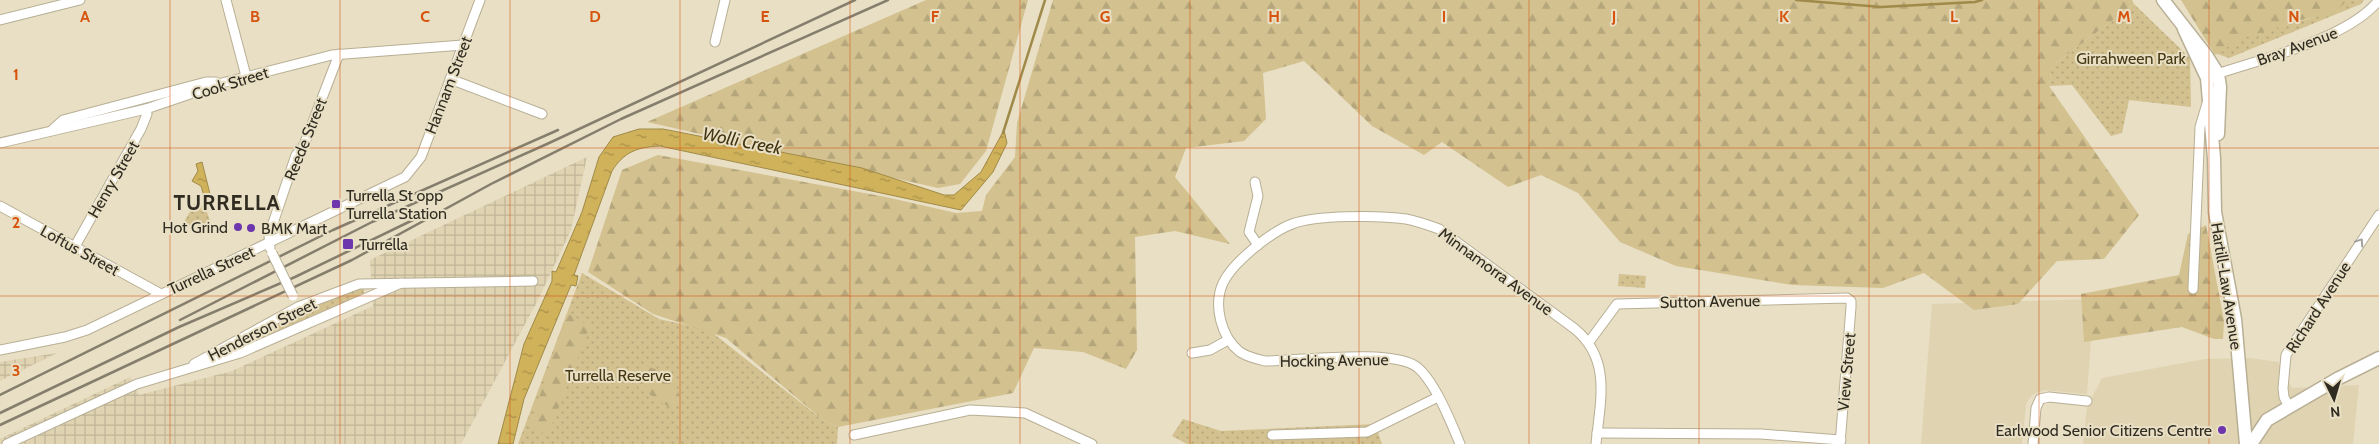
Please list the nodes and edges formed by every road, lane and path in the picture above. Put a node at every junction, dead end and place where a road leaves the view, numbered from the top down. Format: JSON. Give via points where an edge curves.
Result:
{"nodes":[{"id":1,"x":80,"y":0,"type":"edge"},
{"id":2,"x":226,"y":0,"type":"edge"},
{"id":3,"x":480,"y":0,"type":"edge"},
{"id":4,"x":725,"y":0,"type":"edge"},
{"id":5,"x":2163,"y":0,"type":"edge"},
{"id":6,"x":2378,"y":0,"type":"edge"},
{"id":7,"x":45,"y":4,"type":"edge"},
{"id":8,"x":0,"y":20,"type":"edge"},
{"id":9,"x":715,"y":42,"type":"dead end"},
{"id":10,"x":463,"y":45,"type":"junction"},
{"id":11,"x":339,"y":54,"type":"junction"},
{"id":12,"x":246,"y":76,"type":"junction"},
{"id":13,"x":2212,"y":76,"type":"junction"},
{"id":14,"x":450,"y":79,"type":"junction"},
{"id":15,"x":222,"y":82,"type":"junction"},
{"id":16,"x":146,"y":109,"type":"junction"},
{"id":17,"x":542,"y":114,"type":"dead end"},
{"id":18,"x":53,"y":130,"type":"junction"},
{"id":19,"x":2206,"y":141,"type":"junction"},
{"id":20,"x":0,"y":144,"type":"edge"},
{"id":21,"x":2214,"y":158,"type":"junction"},
{"id":22,"x":414,"y":168,"type":"joint"},
{"id":23,"x":1255,"y":182,"type":"dead end"},
{"id":24,"x":0,"y":206,"type":"edge"},
{"id":25,"x":2379,"y":215,"type":"edge"},
{"id":26,"x":270,"y":243,"type":"junction"},
{"id":27,"x":1258,"y":245,"type":"junction"},
{"id":28,"x":74,"y":248,"type":"junction"},
{"id":29,"x":534,"y":281,"type":"dead end"},
{"id":30,"x":401,"y":283,"type":"junction"},
{"id":31,"x":2193,"y":288,"type":"dead end"},
{"id":32,"x":161,"y":294,"type":"junction"},
{"id":33,"x":1850,"y":300,"type":"joint"},
{"id":34,"x":298,"y":307,"type":"junction"},
{"id":35,"x":1228,"y":340,"type":"junction"},
{"id":36,"x":1589,"y":342,"type":"junction"},
{"id":37,"x":0,"y":350,"type":"edge"},
{"id":38,"x":1192,"y":352,"type":"dead end"},
{"id":39,"x":2379,"y":358,"type":"edge"},
{"id":40,"x":183,"y":371,"type":"junction"},
{"id":41,"x":1438,"y":397,"type":"junction"},
{"id":42,"x":2087,"y":401,"type":"dead end"},
{"id":43,"x":2289,"y":407,"type":"junction"},
{"id":44,"x":1597,"y":433,"type":"junction"},
{"id":45,"x":854,"y":435,"type":"dead end"},
{"id":46,"x":1272,"y":435,"type":"dead end"},
{"id":47,"x":1841,"y":442,"type":"edge"},
{"id":48,"x":7,"y":444,"type":"edge"},
{"id":49,"x":1092,"y":444,"type":"edge"},
{"id":50,"x":1460,"y":444,"type":"edge"},
{"id":51,"x":1596,"y":444,"type":"edge"},
{"id":52,"x":2033,"y":444,"type":"edge"},
{"id":53,"x":2246,"y":444,"type":"edge"},
{"id":54,"x":2251,"y":444,"type":"edge"}],
"edges":[{"from":1,"to":7,"type":"street"},
{"from":2,"to":12,"type":"street"},
{"from":3,"to":10,"type":"street","name":"Hannam Street"},
{"from":4,"to":9,"type":"street"},
{"from":5,"to":13,"type":"main road","name":"Hartill-Law Avenue"},
{"from":6,"to":13,"type":"street","name":"Bray Avenue","via":[[2368,12],[2345,28]]},
{"from":7,"to":8,"type":"street"},
{"from":10,"to":11,"type":"street","name":"Cook Street"},
{"from":10,"to":14,"type":"street","name":"Hannam Street"},
{"from":11,"to":12,"type":"street","name":"Cook Street"},
{"from":11,"to":26,"type":"street","name":"Reede Street","via":[[304,145],[296,155],[269,235]]},
{"from":12,"to":15,"type":"street","name":"Cook Street"},
{"from":13,"to":19,"type":"main road","name":"Hartill-Law Avenue"},
{"from":13,"to":21,"type":"main road","name":"Hartill-Law Avenue","via":[[2220,87]]},
{"from":14,"to":17,"type":"street"},
{"from":14,"to":22,"type":"street","name":"Hannam Street"},
{"from":15,"to":16,"type":"street","name":"Cook Street"},
{"from":15,"to":18,"type":"street","via":[[206,82],[63,120]]},
{"from":16,"to":18,"type":"street","name":"Cook Street"},
{"from":16,"to":28,"type":"street","name":"Henry Street","via":[[142,129]]},
{"from":18,"to":20,"type":"street","name":"Cook Street"},
{"from":19,"to":21,"type":"main road","name":"Hartill-Law Avenue"},
{"from":19,"to":31,"type":"street"},
{"from":21,"to":53,"type":"main road","name":"Hartill-Law Avenue","via":[[2215,212],[2235,319]]},
{"from":22,"to":26,"type":"street","name":"Turrella Street","via":[[392,185]]},
{"from":23,"to":27,"type":"street","via":[[1258,196],[1249,232]]},
{"from":24,"to":28,"type":"street","name":"Loftus Street"},
{"from":43,"to":25,"type":"street","name":"Richard Avenue","one_way":true,"via":[[2283,388],[2286,355]]},
{"from":26,"to":32,"type":"street","name":"Turrella Street"},
{"from":26,"to":34,"type":"street","name":"Reede Street","bridge":true},
{"from":27,"to":35,"type":"street","name":"Minnamorra Avenue","via":[[1222,285],[1219,307]]},
{"from":27,"to":36,"type":"street","name":"Minnamorra Avenue","via":[[1283,228],[1306,220],[1393,217],[1417,221],[1456,239]]},
{"from":28,"to":32,"type":"street","name":"Loftus Street"},
{"from":29,"to":30,"type":"street","name":"Henderson Street"},
{"from":30,"to":34,"type":"street","name":"Henderson Street","via":[[359,284]]},
{"from":30,"to":40,"type":"street","name":"Henderson Street","via":[[240,354]]},
{"from":32,"to":37,"type":"street","name":"Turrella Street","via":[[76,334]]},
{"from":33,"to":36,"type":"street","name":"Sutton Avenue","via":[[1617,304]]},
{"from":33,"to":47,"type":"street","name":"View Street"},
{"from":34,"to":40,"type":"street","name":"Henderson Street"},
{"from":35,"to":38,"type":"street","via":[[1210,350]]},
{"from":35,"to":41,"type":"street","name":"Hocking Avenue","via":[[1248,357],[1265,361],[1375,356],[1408,362],[1417,368]]},
{"from":36,"to":44,"type":"street","name":"Minnamorra Avenue","via":[[1601,376]]},
{"from":39,"to":43,"type":"main road"},
{"from":40,"to":48,"type":"street","name":"Henderson Street","via":[[137,384]]},
{"from":41,"to":46,"type":"street","via":[[1367,432]]},
{"from":41,"to":50,"type":"street","name":"Hocking Avenue"},
{"from":42,"to":52,"type":"street","via":[[2040,399],[2036,408]]},
{"from":43,"to":54,"type":"main road","via":[[2267,420]]},
{"from":44,"to":47,"type":"street","via":[[1761,434]]},
{"from":44,"to":51,"type":"street","name":"Minnamorra Avenue"},
{"from":45,"to":49,"type":"street","via":[[970,410],[1025,413]]}]}
